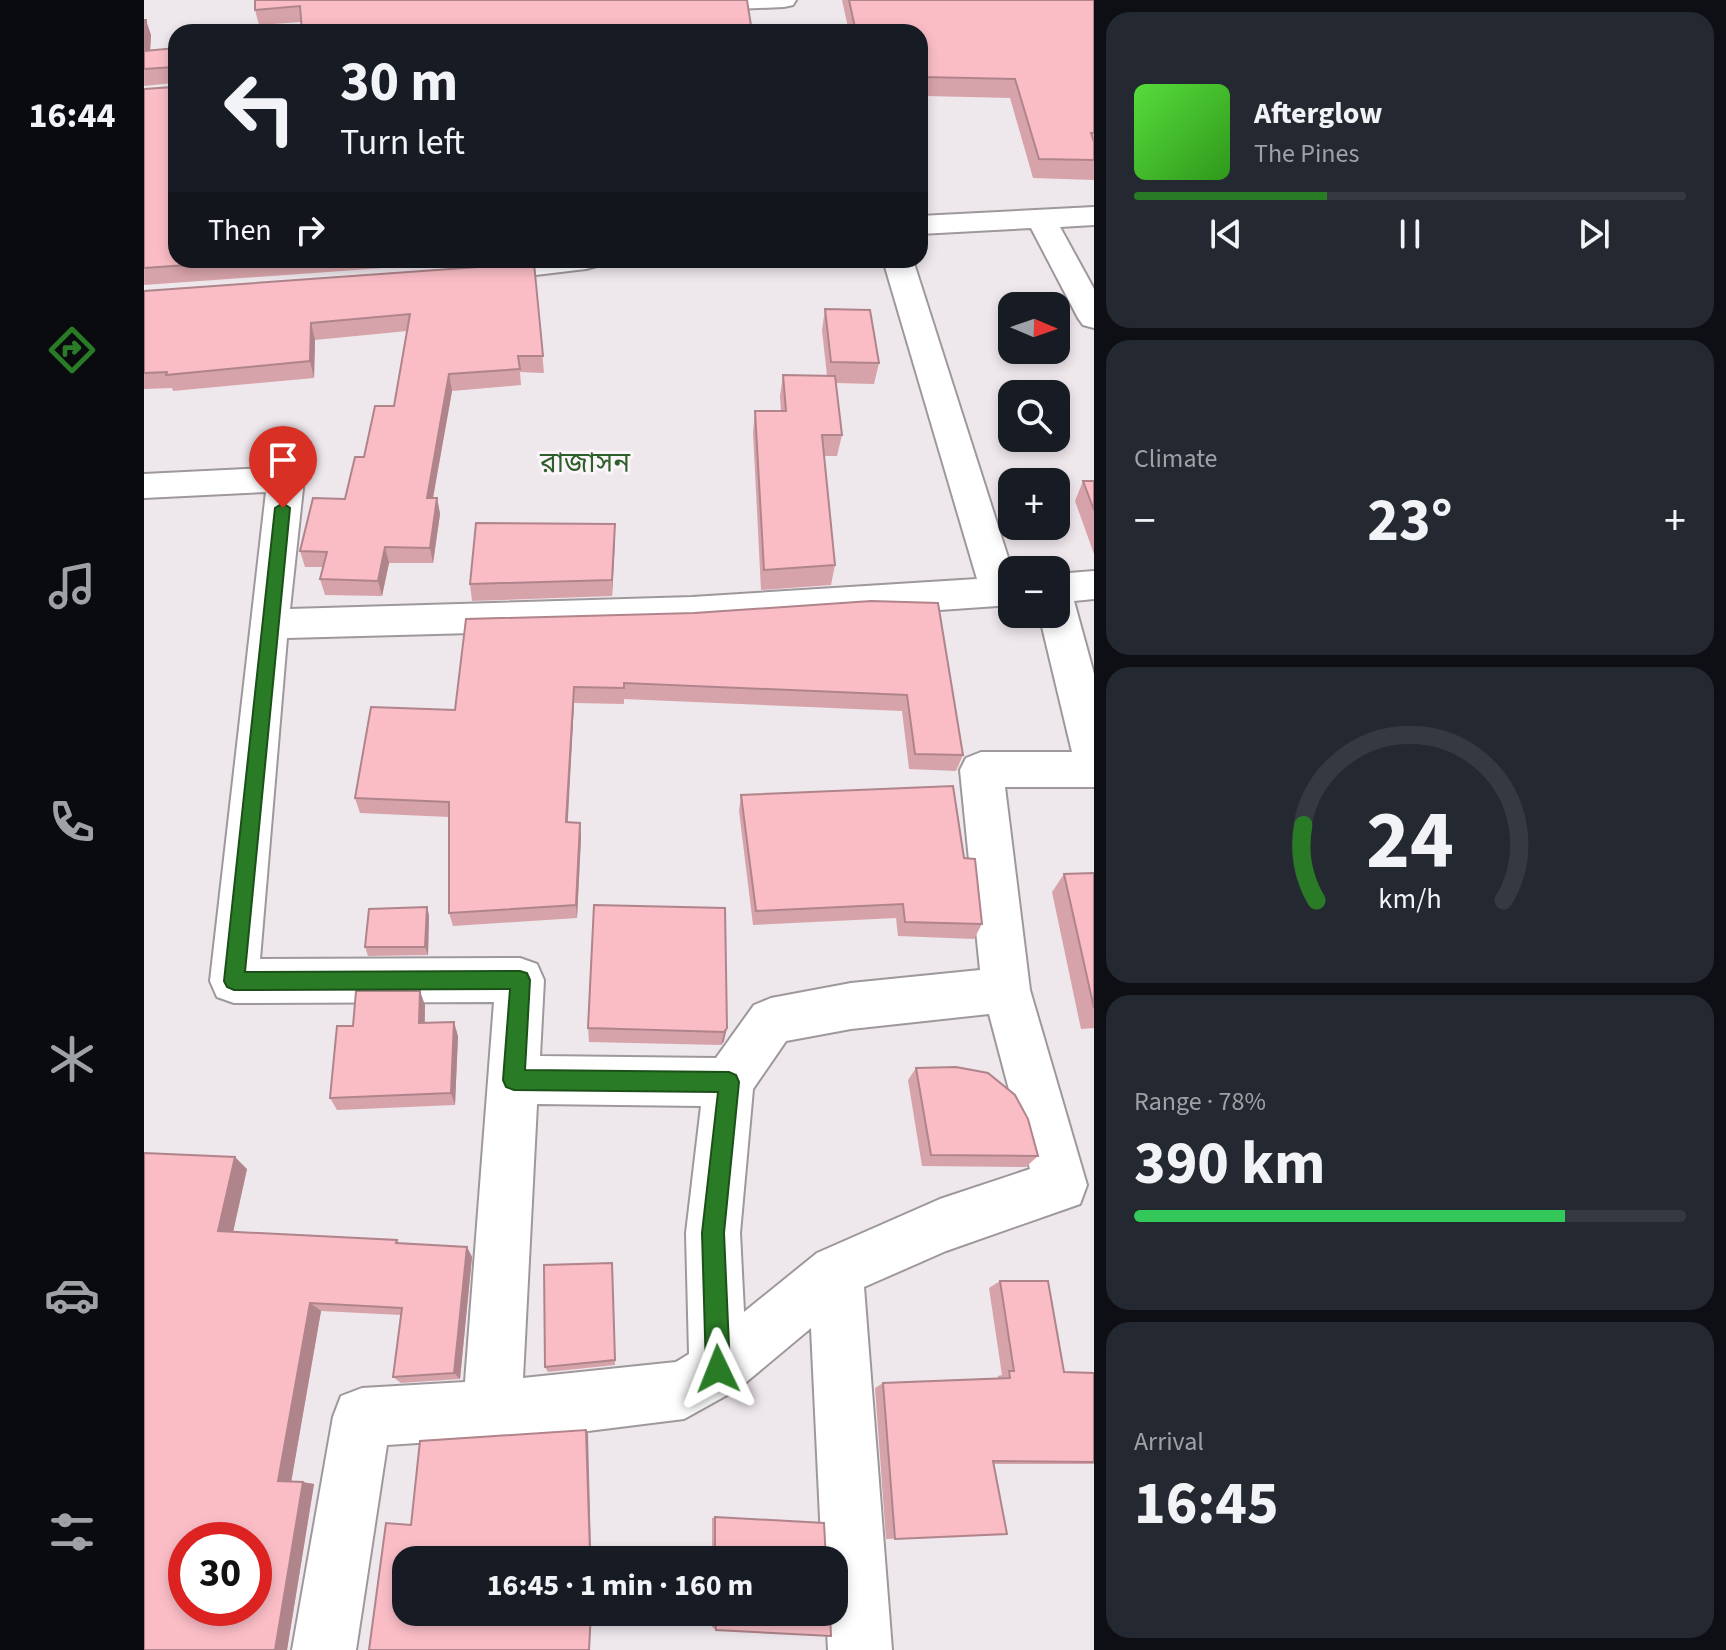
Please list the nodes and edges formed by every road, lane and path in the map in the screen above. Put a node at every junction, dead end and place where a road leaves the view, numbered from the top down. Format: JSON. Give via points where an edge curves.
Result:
{"nodes":[{"id":1,"x":642,"y":0,"type":"edge"},
{"id":2,"x":784,"y":0,"type":"edge"},
{"id":3,"x":1094,"y":216,"type":"edge"},
{"id":4,"x":1041,"y":218,"type":"junction"},
{"id":5,"x":928,"y":225,"type":"edge"},
{"id":6,"x":533,"y":268,"type":"edge"},
{"id":7,"x":901,"y":268,"type":"edge"},
{"id":8,"x":441,"y":275,"type":"edge"},
{"id":9,"x":1094,"y":318,"type":"edge"},
{"id":10,"x":144,"y":486,"type":"edge"},
{"id":11,"x":998,"y":566,"type":"edge"},
{"id":12,"x":1094,"y":585,"type":"edge"},
{"id":13,"x":1070,"y":587,"type":"edge"},
{"id":14,"x":998,"y":592,"type":"edge"},
{"id":15,"x":269,"y":624,"type":"junction"},
{"id":16,"x":1062,"y":628,"type":"edge"},
{"id":17,"x":1094,"y":755,"type":"edge"},
{"id":18,"x":1094,"y":769,"type":"edge"},
{"id":19,"x":1006,"y":990,"type":"junction"},
{"id":20,"x":514,"y":1080,"type":"junction"},
{"id":21,"x":729,"y":1082,"type":"junction"},
{"id":22,"x":836,"y":1272,"type":"junction"},
{"id":23,"x":718,"y":1369,"type":"junction"},
{"id":24,"x":492,"y":1409,"type":"junction"},
{"id":25,"x":324,"y":1650,"type":"edge"},
{"id":26,"x":860,"y":1650,"type":"edge"}],
"edges":[{"from":1,"to":2,"type":"street","via":[[645,6]]},
{"from":3,"to":4,"type":"street"},
{"from":4,"to":5,"type":"street"},
{"from":4,"to":9,"type":"street"},
{"from":6,"to":8,"type":"street"},
{"from":7,"to":11,"type":"street"},
{"from":10,"to":15,"type":"street","via":[[286,479]]},
{"from":12,"to":13,"type":"street"},
{"from":14,"to":15,"type":"street","via":[[692,612]]},
{"from":15,"to":20,"type":"street","via":[[234,981],[520,980]]},
{"from":16,"to":17,"type":"street"},
{"from":18,"to":19,"type":"street","via":[[981,770]]},
{"from":19,"to":21,"type":"street","via":[[851,1006],[771,1021]]},
{"from":19,"to":22,"type":"street","via":[[1061,1185],[940,1226]]},
{"from":20,"to":21,"type":"street"},
{"from":20,"to":24,"type":"street"},
{"from":21,"to":23,"type":"street","via":[[713,1233]]},
{"from":22,"to":23,"type":"street"},
{"from":22,"to":26,"type":"street"},
{"from":23,"to":24,"type":"street","via":[[684,1390]]},
{"from":24,"to":25,"type":"street","via":[[362,1417]]}]}
